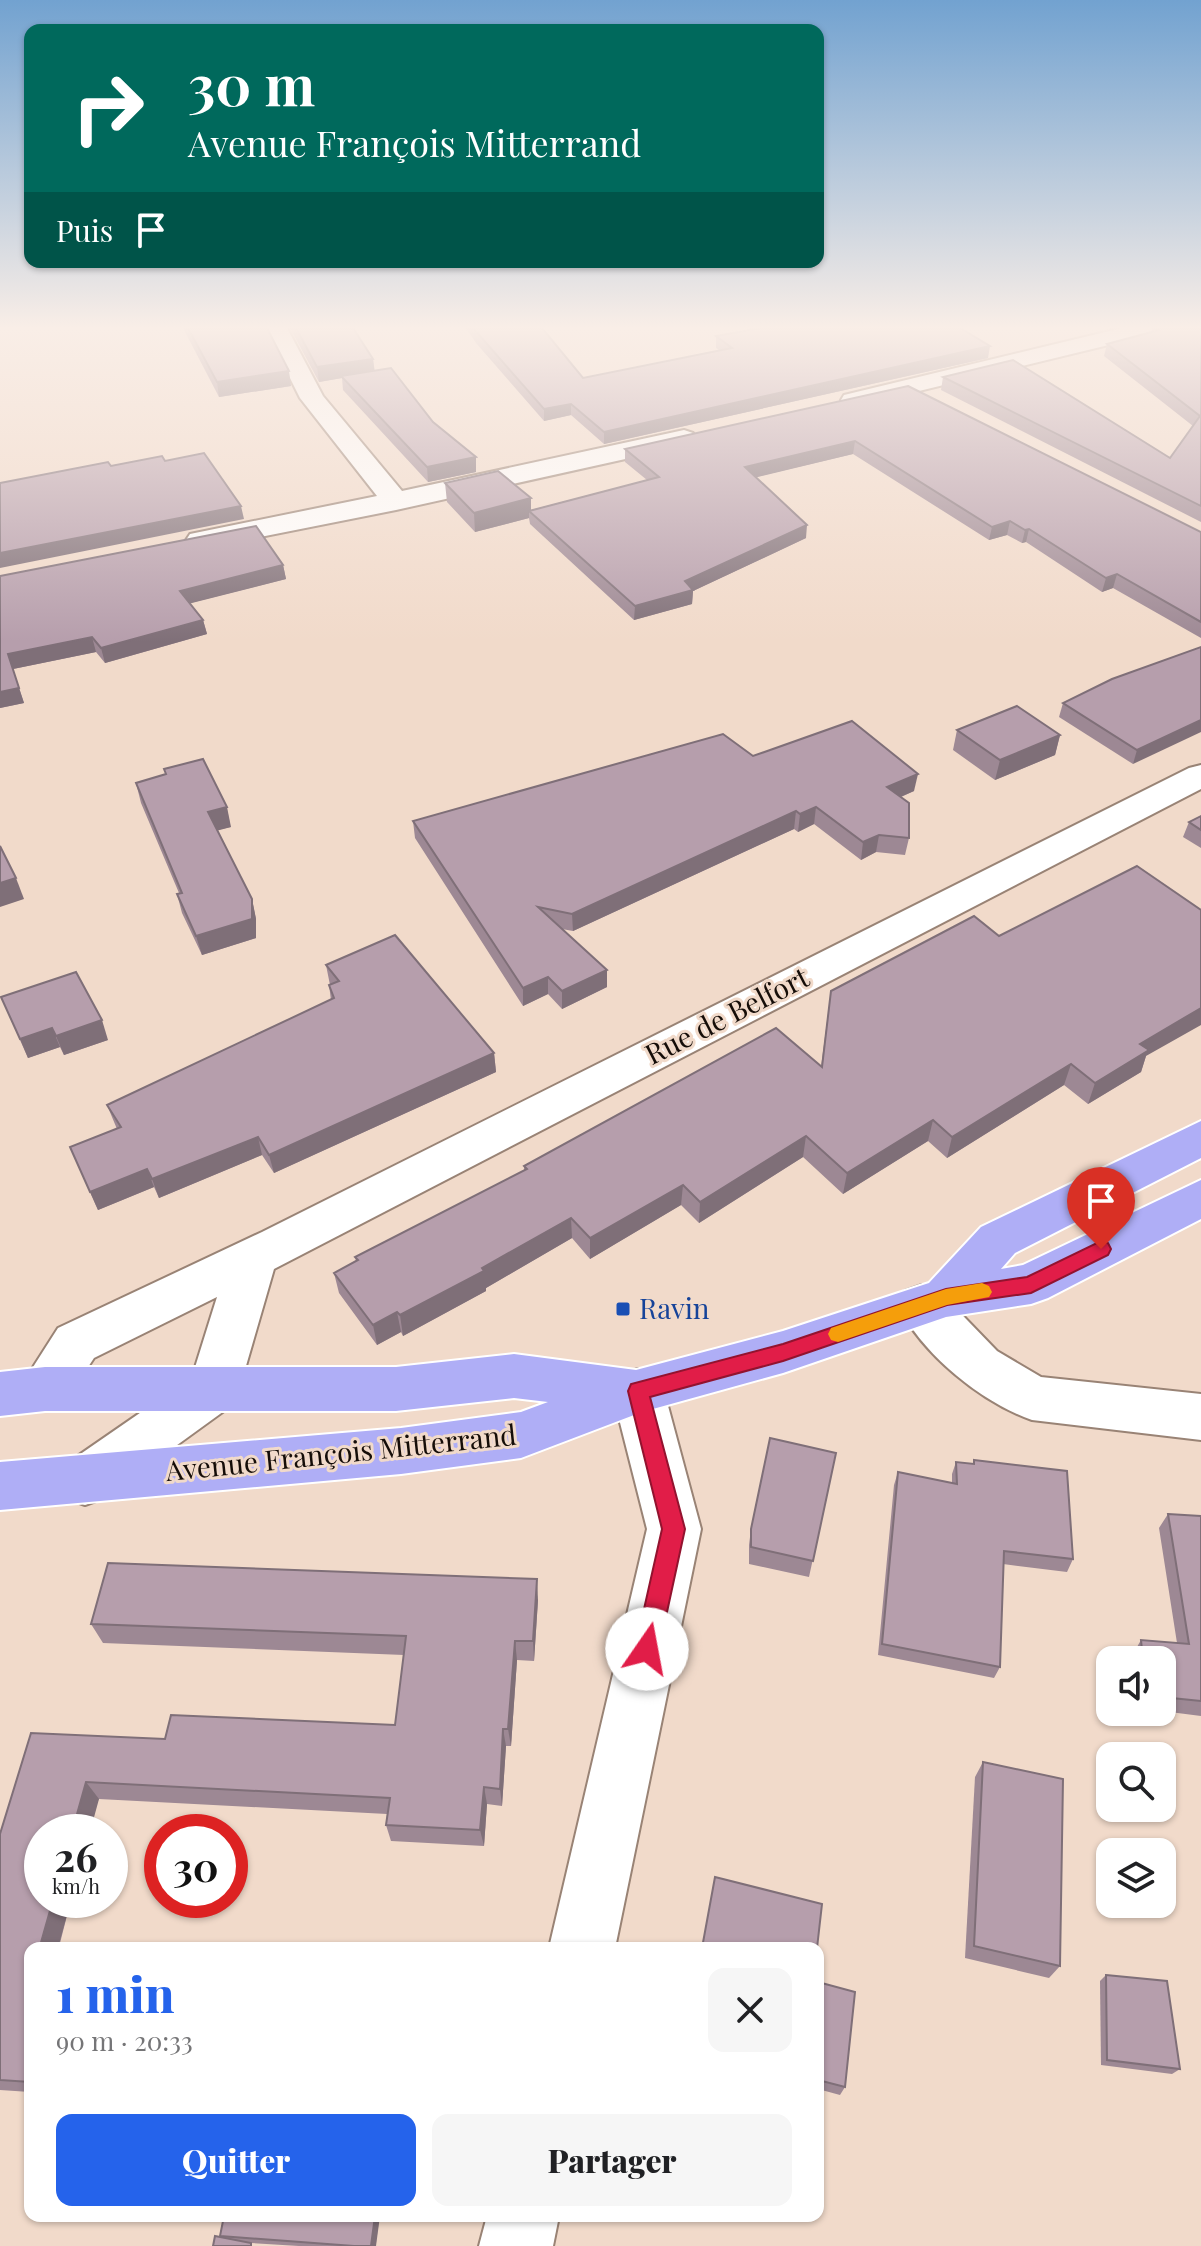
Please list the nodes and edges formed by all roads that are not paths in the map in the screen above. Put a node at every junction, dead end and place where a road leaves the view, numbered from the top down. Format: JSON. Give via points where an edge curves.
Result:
{"nodes":[{"id":1,"x":340,"y":433,"type":"edge"},
{"id":2,"x":708,"y":433,"type":"edge"},
{"id":3,"x":396,"y":502,"type":"junction"},
{"id":4,"x":183,"y":544,"type":"edge"},
{"id":5,"x":1201,"y":775,"type":"edge"},
{"id":6,"x":1201,"y":1138,"type":"edge"},
{"id":7,"x":1201,"y":1198,"type":"edge"},
{"id":8,"x":253,"y":1258,"type":"junction"},
{"id":9,"x":934,"y":1301,"type":"junction"},
{"id":10,"x":213,"y":1390,"type":"junction"},
{"id":11,"x":638,"y":1391,"type":"junction"},
{"id":12,"x":23,"y":1392,"type":"edge"},
{"id":13,"x":1201,"y":1417,"type":"edge"},
{"id":14,"x":85,"y":1481,"type":"junction"},
{"id":15,"x":0,"y":1486,"type":"edge"},
{"id":16,"x":583,"y":1942,"type":"edge"},
{"id":17,"x":522,"y":2222,"type":"edge"},
{"id":18,"x":516,"y":2246,"type":"edge"}],
"edges":[{"from":1,"to":3,"type":"street"},
{"from":2,"to":3,"type":"street"},
{"from":3,"to":4,"type":"street"},
{"from":5,"to":8,"type":"street","name":"Rue de Belfort"},
{"from":6,"to":9,"type":"main road","name":"Avenue François Mitterrand","via":[[998,1240]]},
{"from":7,"to":9,"type":"main road","name":"Avenue François Mitterrand","via":[[1031,1284]]},
{"from":8,"to":10,"type":"street"},
{"from":8,"to":12,"type":"street","name":"Rue de Belfort","via":[[76,1343]]},
{"from":9,"to":11,"type":"main road","name":"Avenue François Mitterrand","via":[[783,1352]]},
{"from":9,"to":13,"type":"street","via":[[979,1366],[1032,1398]]},
{"from":10,"to":11,"type":"main road","name":"Avenue François Mitterrand","via":[[396,1389],[514,1376]]},
{"from":10,"to":12,"type":"main road","name":"Rue de Belfort"},
{"from":10,"to":14,"type":"street"},
{"from":11,"to":14,"type":"main road","name":"Avenue François Mitterrand","via":[[521,1435]]},
{"from":11,"to":16,"type":"street","via":[[674,1529]]},
{"from":14,"to":15,"type":"main road"},
{"from":17,"to":18,"type":"street"}]}
